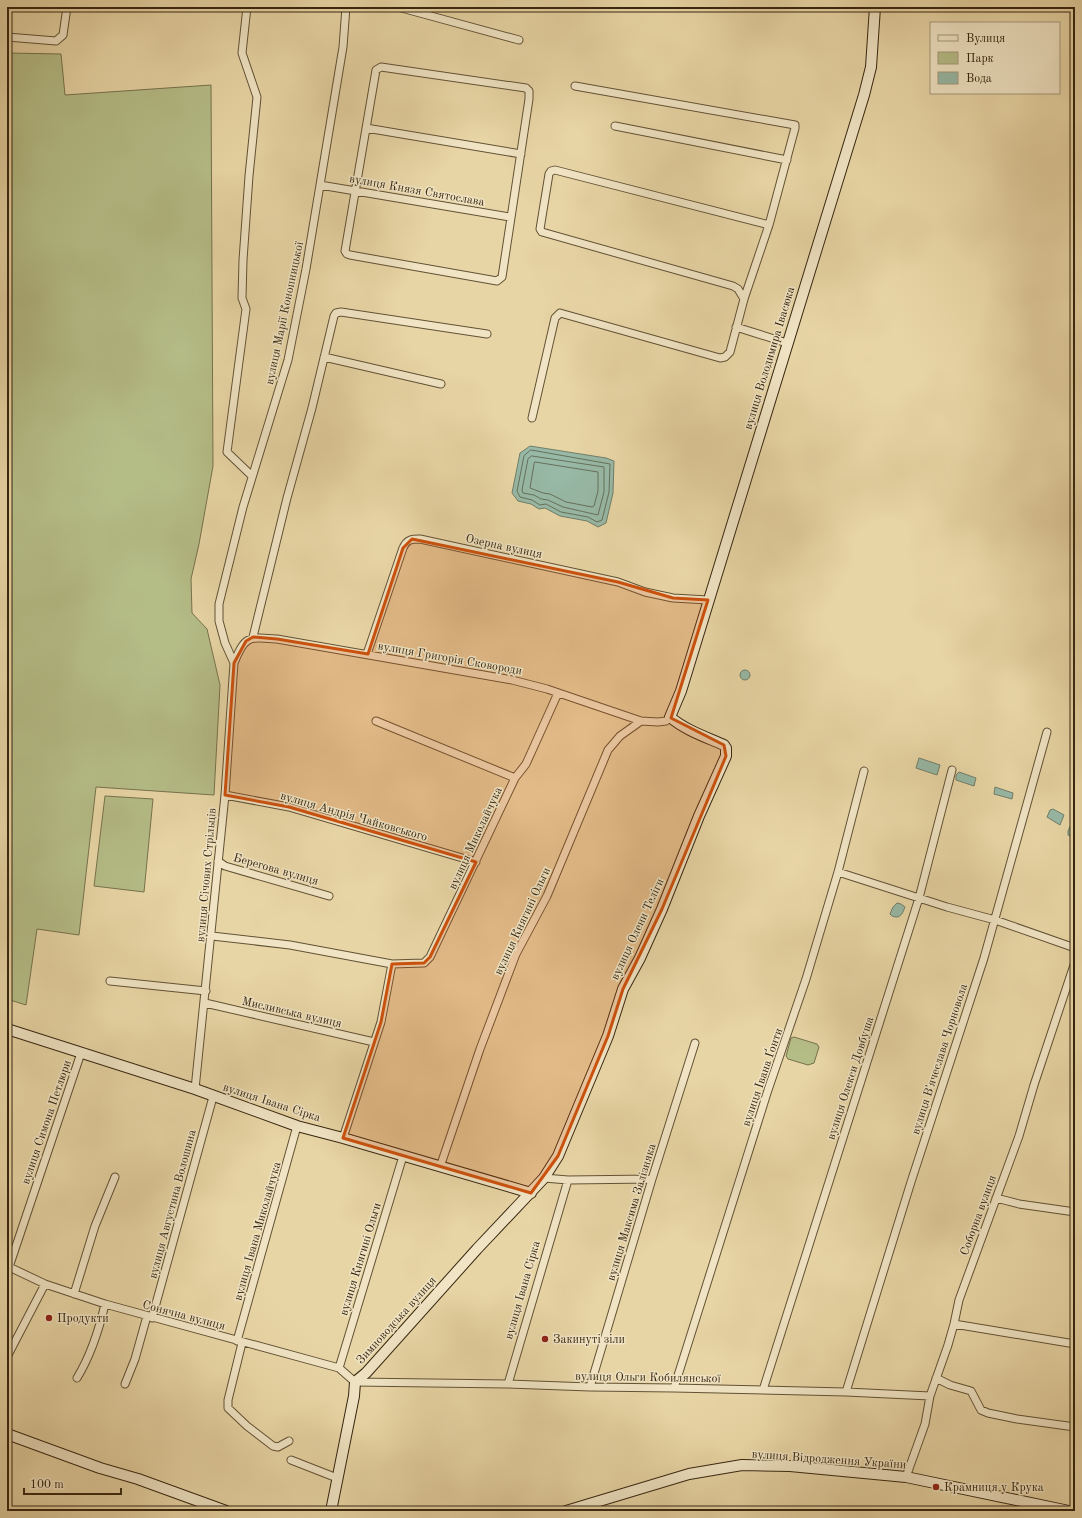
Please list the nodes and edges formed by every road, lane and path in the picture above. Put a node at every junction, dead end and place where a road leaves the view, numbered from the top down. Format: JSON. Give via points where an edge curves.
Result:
{"nodes":[{"id":1,"x":67,"y":7,"type":"edge"},
{"id":2,"x":247,"y":7,"type":"edge"},
{"id":3,"x":346,"y":7,"type":"edge"},
{"id":4,"x":398,"y":7,"type":"edge"},
{"id":5,"x":875,"y":7,"type":"edge"},
{"id":6,"x":7,"y":37,"type":"edge"},
{"id":7,"x":519,"y":40,"type":"dead end"},
{"id":8,"x":575,"y":86,"type":"dead end"},
{"id":9,"x":615,"y":126,"type":"dead end"},
{"id":10,"x":366,"y":128,"type":"junction"},
{"id":11,"x":521,"y":154,"type":"junction"},
{"id":12,"x":787,"y":160,"type":"junction"},
{"id":13,"x":320,"y":185,"type":"junction"},
{"id":14,"x":356,"y":190,"type":"junction"},
{"id":15,"x":510,"y":217,"type":"junction"},
{"id":16,"x":769,"y":225,"type":"junction"},
{"id":17,"x":744,"y":299,"type":"junction"},
{"id":18,"x":736,"y":327,"type":"junction"},
{"id":19,"x":487,"y":334,"type":"dead end"},
{"id":20,"x":787,"y":343,"type":"junction"},
{"id":21,"x":324,"y":357,"type":"junction"},
{"id":22,"x":441,"y":384,"type":"dead end"},
{"id":23,"x":532,"y":418,"type":"dead end"},
{"id":24,"x":252,"y":476,"type":"junction"},
{"id":25,"x":708,"y":600,"type":"junction"},
{"id":26,"x":253,"y":638,"type":"junction"},
{"id":27,"x":368,"y":652,"type":"junction"},
{"id":28,"x":234,"y":663,"type":"junction"},
{"id":29,"x":558,"y":693,"type":"junction"},
{"id":30,"x":671,"y":716,"type":"junction"},
{"id":31,"x":376,"y":721,"type":"dead end"},
{"id":32,"x":641,"y":721,"type":"junction"},
{"id":33,"x":1048,"y":732,"type":"dead end"},
{"id":34,"x":952,"y":770,"type":"dead end"},
{"id":35,"x":864,"y":771,"type":"dead end"},
{"id":36,"x":515,"y":778,"type":"junction"},
{"id":37,"x":225,"y":795,"type":"junction"},
{"id":38,"x":218,"y":861,"type":"junction"},
{"id":39,"x":476,"y":862,"type":"junction"},
{"id":40,"x":838,"y":872,"type":"junction"},
{"id":41,"x":329,"y":896,"type":"dead end"},
{"id":42,"x":919,"y":898,"type":"junction"},
{"id":43,"x":994,"y":920,"type":"junction"},
{"id":44,"x":212,"y":936,"type":"junction"},
{"id":45,"x":1075,"y":948,"type":"edge"},
{"id":46,"x":1075,"y":962,"type":"edge"},
{"id":47,"x":392,"y":964,"type":"junction"},
{"id":48,"x":110,"y":981,"type":"dead end"},
{"id":49,"x":206,"y":991,"type":"junction"},
{"id":50,"x":205,"y":1002,"type":"junction"},
{"id":51,"x":7,"y":1029,"type":"edge"},
{"id":52,"x":374,"y":1042,"type":"junction"},
{"id":53,"x":695,"y":1043,"type":"dead end"},
{"id":54,"x":82,"y":1053,"type":"junction"},
{"id":55,"x":195,"y":1090,"type":"junction"},
{"id":56,"x":213,"y":1097,"type":"junction"},
{"id":57,"x":297,"y":1126,"type":"junction"},
{"id":58,"x":343,"y":1138,"type":"junction"},
{"id":59,"x":403,"y":1156,"type":"junction"},
{"id":60,"x":440,"y":1167,"type":"junction"},
{"id":61,"x":115,"y":1177,"type":"dead end"},
{"id":62,"x":544,"y":1178,"type":"junction"},
{"id":63,"x":652,"y":1179,"type":"junction"},
{"id":64,"x":568,"y":1180,"type":"junction"},
{"id":65,"x":530,"y":1193,"type":"junction"},
{"id":66,"x":996,"y":1198,"type":"junction"},
{"id":67,"x":1075,"y":1212,"type":"edge"},
{"id":68,"x":8,"y":1267,"type":"edge"},
{"id":69,"x":45,"y":1284,"type":"junction"},
{"id":70,"x":74,"y":1294,"type":"junction"},
{"id":71,"x":106,"y":1304,"type":"junction"},
{"id":72,"x":150,"y":1317,"type":"junction"},
{"id":73,"x":954,"y":1324,"type":"junction"},
{"id":74,"x":240,"y":1342,"type":"junction"},
{"id":75,"x":1075,"y":1344,"type":"edge"},
{"id":76,"x":7,"y":1357,"type":"edge"},
{"id":77,"x":339,"y":1368,"type":"junction"},
{"id":78,"x":78,"y":1378,"type":"dead end"},
{"id":79,"x":936,"y":1378,"type":"junction"},
{"id":80,"x":355,"y":1382,"type":"junction"},
{"id":81,"x":125,"y":1384,"type":"dead end"},
{"id":82,"x":508,"y":1384,"type":"junction"},
{"id":83,"x":590,"y":1387,"type":"junction"},
{"id":84,"x":674,"y":1388,"type":"junction"},
{"id":85,"x":763,"y":1390,"type":"junction"},
{"id":86,"x":846,"y":1392,"type":"junction"},
{"id":87,"x":930,"y":1396,"type":"junction"},
{"id":88,"x":1075,"y":1427,"type":"edge"},
{"id":89,"x":7,"y":1434,"type":"edge"},
{"id":90,"x":289,"y":1441,"type":"dead end"},
{"id":91,"x":291,"y":1460,"type":"dead end"},
{"id":92,"x":906,"y":1477,"type":"junction"},
{"id":93,"x":337,"y":1478,"type":"junction"},
{"id":94,"x":226,"y":1511,"type":"edge"},
{"id":95,"x":331,"y":1511,"type":"edge"},
{"id":96,"x":566,"y":1511,"type":"edge"},
{"id":97,"x":1069,"y":1511,"type":"edge"}],
"edges":[{"from":1,"to":6,"type":"street","via":[[63,35],[56,41]]},
{"from":2,"to":24,"type":"street","via":[[242,53],[257,97],[248,176],[243,260],[242,298],[246,309],[227,452]]},
{"from":3,"to":13,"type":"street","name":"вулиця Марії Конопницької"},
{"from":4,"to":7,"type":"street"},
{"from":5,"to":20,"type":"street","name":"вулиця Володимира Івасюка","via":[[871,67],[864,95]]},
{"from":8,"to":12,"type":"street","via":[[793,123],[795,128]]},
{"from":9,"to":12,"type":"street"},
{"from":10,"to":11,"type":"street"},
{"from":10,"to":11,"type":"street","via":[[376,70],[381,67],[526,88],[530,99]]},
{"from":10,"to":14,"type":"street"},
{"from":11,"to":15,"type":"street"},
{"from":12,"to":16,"type":"street"},
{"from":13,"to":14,"type":"street","name":"вулиця Князя Святослава"},
{"from":13,"to":24,"type":"street","name":"вулиця Марії Конопницької","via":[[288,360]]},
{"from":14,"to":15,"type":"street","name":"вулиця Князя Святослава"},
{"from":14,"to":15,"type":"street","via":[[345,251],[347,254],[497,281],[502,277]]},
{"from":16,"to":17,"type":"street"},
{"from":16,"to":17,"type":"street","via":[[555,170],[551,170],[549,174],[540,229],[542,232],[733,286]]},
{"from":17,"to":18,"type":"street"},
{"from":18,"to":20,"type":"street"},
{"from":18,"to":23,"type":"street","via":[[730,352],[720,358],[560,313],[555,318]]},
{"from":19,"to":21,"type":"street","via":[[341,312],[334,316]]},
{"from":20,"to":25,"type":"street","name":"вулиця Володимира Івасюка"},
{"from":21,"to":22,"type":"street"},
{"from":21,"to":26,"type":"street"},
{"from":24,"to":28,"type":"street","name":"вулиця Марії Конопницької","via":[[219,604],[219,621]]},
{"from":25,"to":27,"type":"street","name":"Озерна вулиця","via":[[673,598],[645,592],[618,582],[412,539],[408,540],[403,548]]},
{"from":25,"to":30,"type":"street","name":"вулиця Володимира Івасюка"},
{"from":26,"to":27,"type":"street","name":"вулиця Григорія Сковороди"},
{"from":26,"to":28,"type":"street","via":[[242,646]]},
{"from":27,"to":29,"type":"street","name":"вулиця Григорія Сковороди","via":[[512,680]]},
{"from":28,"to":37,"type":"street","name":"вулиця Січових Стрільців"},
{"from":29,"to":32,"type":"street","name":"вулиця Григорія Сковороди"},
{"from":29,"to":36,"type":"street","name":"вулиця Миколайчука","via":[[526,764]]},
{"from":30,"to":32,"type":"street","name":"вулиця Григорія Сковороди","via":[[666,721]]},
{"from":30,"to":62,"type":"street","name":"вулиця Олени Теліги","via":[[682,726],[724,745],[726,756],[662,909],[623,989],[608,1036],[558,1156]]},
{"from":31,"to":36,"type":"street"},
{"from":32,"to":60,"type":"street","name":"вулиця Княгині Ольги","via":[[620,736],[608,750],[547,896],[516,954]]},
{"from":33,"to":43,"type":"street","name":"вулиця Вʼячеслава Чорновола"},
{"from":34,"to":42,"type":"street","name":"вулиця Олекси Довбуша"},
{"from":35,"to":40,"type":"street","name":"вулиця Івана Ґонти"},
{"from":36,"to":39,"type":"street","name":"вулиця Миколайчука"},
{"from":37,"to":38,"type":"street","name":"вулиця Січових Стрільців"},
{"from":37,"to":39,"type":"street","name":"вулиця Андрія Чайковського","via":[[289,808]]},
{"from":38,"to":41,"type":"street","name":"Берегова вулиця","via":[[225,866]]},
{"from":38,"to":44,"type":"street","name":"вулиця Січових Стрільців"},
{"from":39,"to":47,"type":"street","name":"вулиця Миколайчука","via":[[430,957],[424,963]]},
{"from":40,"to":42,"type":"street"},
{"from":40,"to":84,"type":"street","name":"вулиця Івана Ґонти"},
{"from":42,"to":43,"type":"street"},
{"from":42,"to":85,"type":"street","name":"вулиця Олекси Довбуша"},
{"from":43,"to":45,"type":"street"},
{"from":43,"to":86,"type":"street","name":"вулиця Вʼячеслава Чорновола"},
{"from":44,"to":47,"type":"street","name":"вулиця Миколайчука","via":[[290,945]]},
{"from":44,"to":49,"type":"street","name":"вулиця Січових Стрільців"},
{"from":46,"to":66,"type":"street","name":"Соборна вулиця","via":[[1019,1136]]},
{"from":47,"to":52,"type":"street","via":[[381,1022]]},
{"from":48,"to":49,"type":"street"},
{"from":49,"to":50,"type":"street","name":"вулиця Січових Стрільців"},
{"from":50,"to":52,"type":"street","name":"Мисливська вулиця"},
{"from":50,"to":55,"type":"street","name":"вулиця Січових Стрільців"},
{"from":51,"to":54,"type":"street","name":"вулиця Івана Сірка"},
{"from":52,"to":58,"type":"street"},
{"from":53,"to":63,"type":"street","name":"вулиця Максима Залізняка"},
{"from":54,"to":55,"type":"street","name":"вулиця Івана Сірка"},
{"from":54,"to":68,"type":"street","name":"вулиця Симона Петлюри"},
{"from":55,"to":56,"type":"street","name":"вулиця Івана Сірка"},
{"from":56,"to":57,"type":"street","name":"вулиця Івана Сірка"},
{"from":56,"to":72,"type":"street","name":"вулиця Августина Волошина"},
{"from":57,"to":58,"type":"street","name":"вулиця Івана Сірка"},
{"from":57,"to":74,"type":"street","name":"вулиця Івана Миколайчука"},
{"from":58,"to":59,"type":"street","name":"вулиця Івана Сірка"},
{"from":59,"to":60,"type":"street","name":"вулиця Івана Сірка"},
{"from":59,"to":77,"type":"street","name":"вулиця Княгині Ольги"},
{"from":60,"to":65,"type":"street","name":"вулиця Івана Сірка"},
{"from":61,"to":70,"type":"street","via":[[94,1226]]},
{"from":62,"to":64,"type":"street"},
{"from":62,"to":65,"type":"street","name":"Зимноводська вулиця"},
{"from":63,"to":64,"type":"street"},
{"from":63,"to":83,"type":"street","name":"вулиця Максима Залізняка"},
{"from":64,"to":82,"type":"street","name":"вулиця Івана Сірка"},
{"from":65,"to":80,"type":"street","name":"Зимноводська вулиця","via":[[366,1374]]},
{"from":66,"to":67,"type":"street","via":[[1031,1207]]},
{"from":66,"to":73,"type":"street","name":"Соборна вулиця","via":[[958,1300]]},
{"from":68,"to":69,"type":"street","name":"Сонячна вулиця"},
{"from":69,"to":70,"type":"street","name":"Сонячна вулиця"},
{"from":69,"to":76,"type":"street"},
{"from":70,"to":71,"type":"street","name":"Сонячна вулиця"},
{"from":71,"to":72,"type":"street","name":"Сонячна вулиця"},
{"from":71,"to":78,"type":"street","via":[[87,1362]]},
{"from":72,"to":74,"type":"street","name":"Сонячна вулиця"},
{"from":72,"to":81,"type":"street","name":"вулиця Августина Волошина"},
{"from":73,"to":75,"type":"street"},
{"from":73,"to":79,"type":"street","name":"Соборна вулиця"},
{"from":74,"to":77,"type":"street","name":"Сонячна вулиця"},
{"from":74,"to":90,"type":"street","name":"вулиця Івана Миколайчука","via":[[228,1408],[273,1446],[278,1447]]},
{"from":77,"to":80,"type":"street","name":"Сонячна вулиця"},
{"from":79,"to":87,"type":"street","name":"Соборна вулиця"},
{"from":79,"to":88,"type":"street","via":[[971,1391],[984,1412]]},
{"from":80,"to":82,"type":"street","name":"вулиця Ольги Кобилянської"},
{"from":80,"to":93,"type":"street","name":"Зимноводська вулиця"},
{"from":82,"to":83,"type":"street","name":"вулиця Ольги Кобилянської"},
{"from":83,"to":84,"type":"street","name":"вулиця Ольги Кобилянської"},
{"from":84,"to":85,"type":"street","name":"вулиця Ольги Кобилянської"},
{"from":85,"to":86,"type":"street","name":"вулиця Ольги Кобилянської"},
{"from":86,"to":87,"type":"street","name":"вулиця Ольги Кобилянської"},
{"from":87,"to":92,"type":"street","name":"Соборна вулиця","via":[[925,1424]]},
{"from":89,"to":94,"type":"street"},
{"from":91,"to":93,"type":"street"},
{"from":92,"to":96,"type":"street","name":"вулиця Відродження України","via":[[790,1466],[742,1465],[689,1474]]},
{"from":92,"to":97,"type":"street","name":"вулиця Відродження України"},
{"from":93,"to":95,"type":"street","name":"Зимноводська вулиця"}]}
